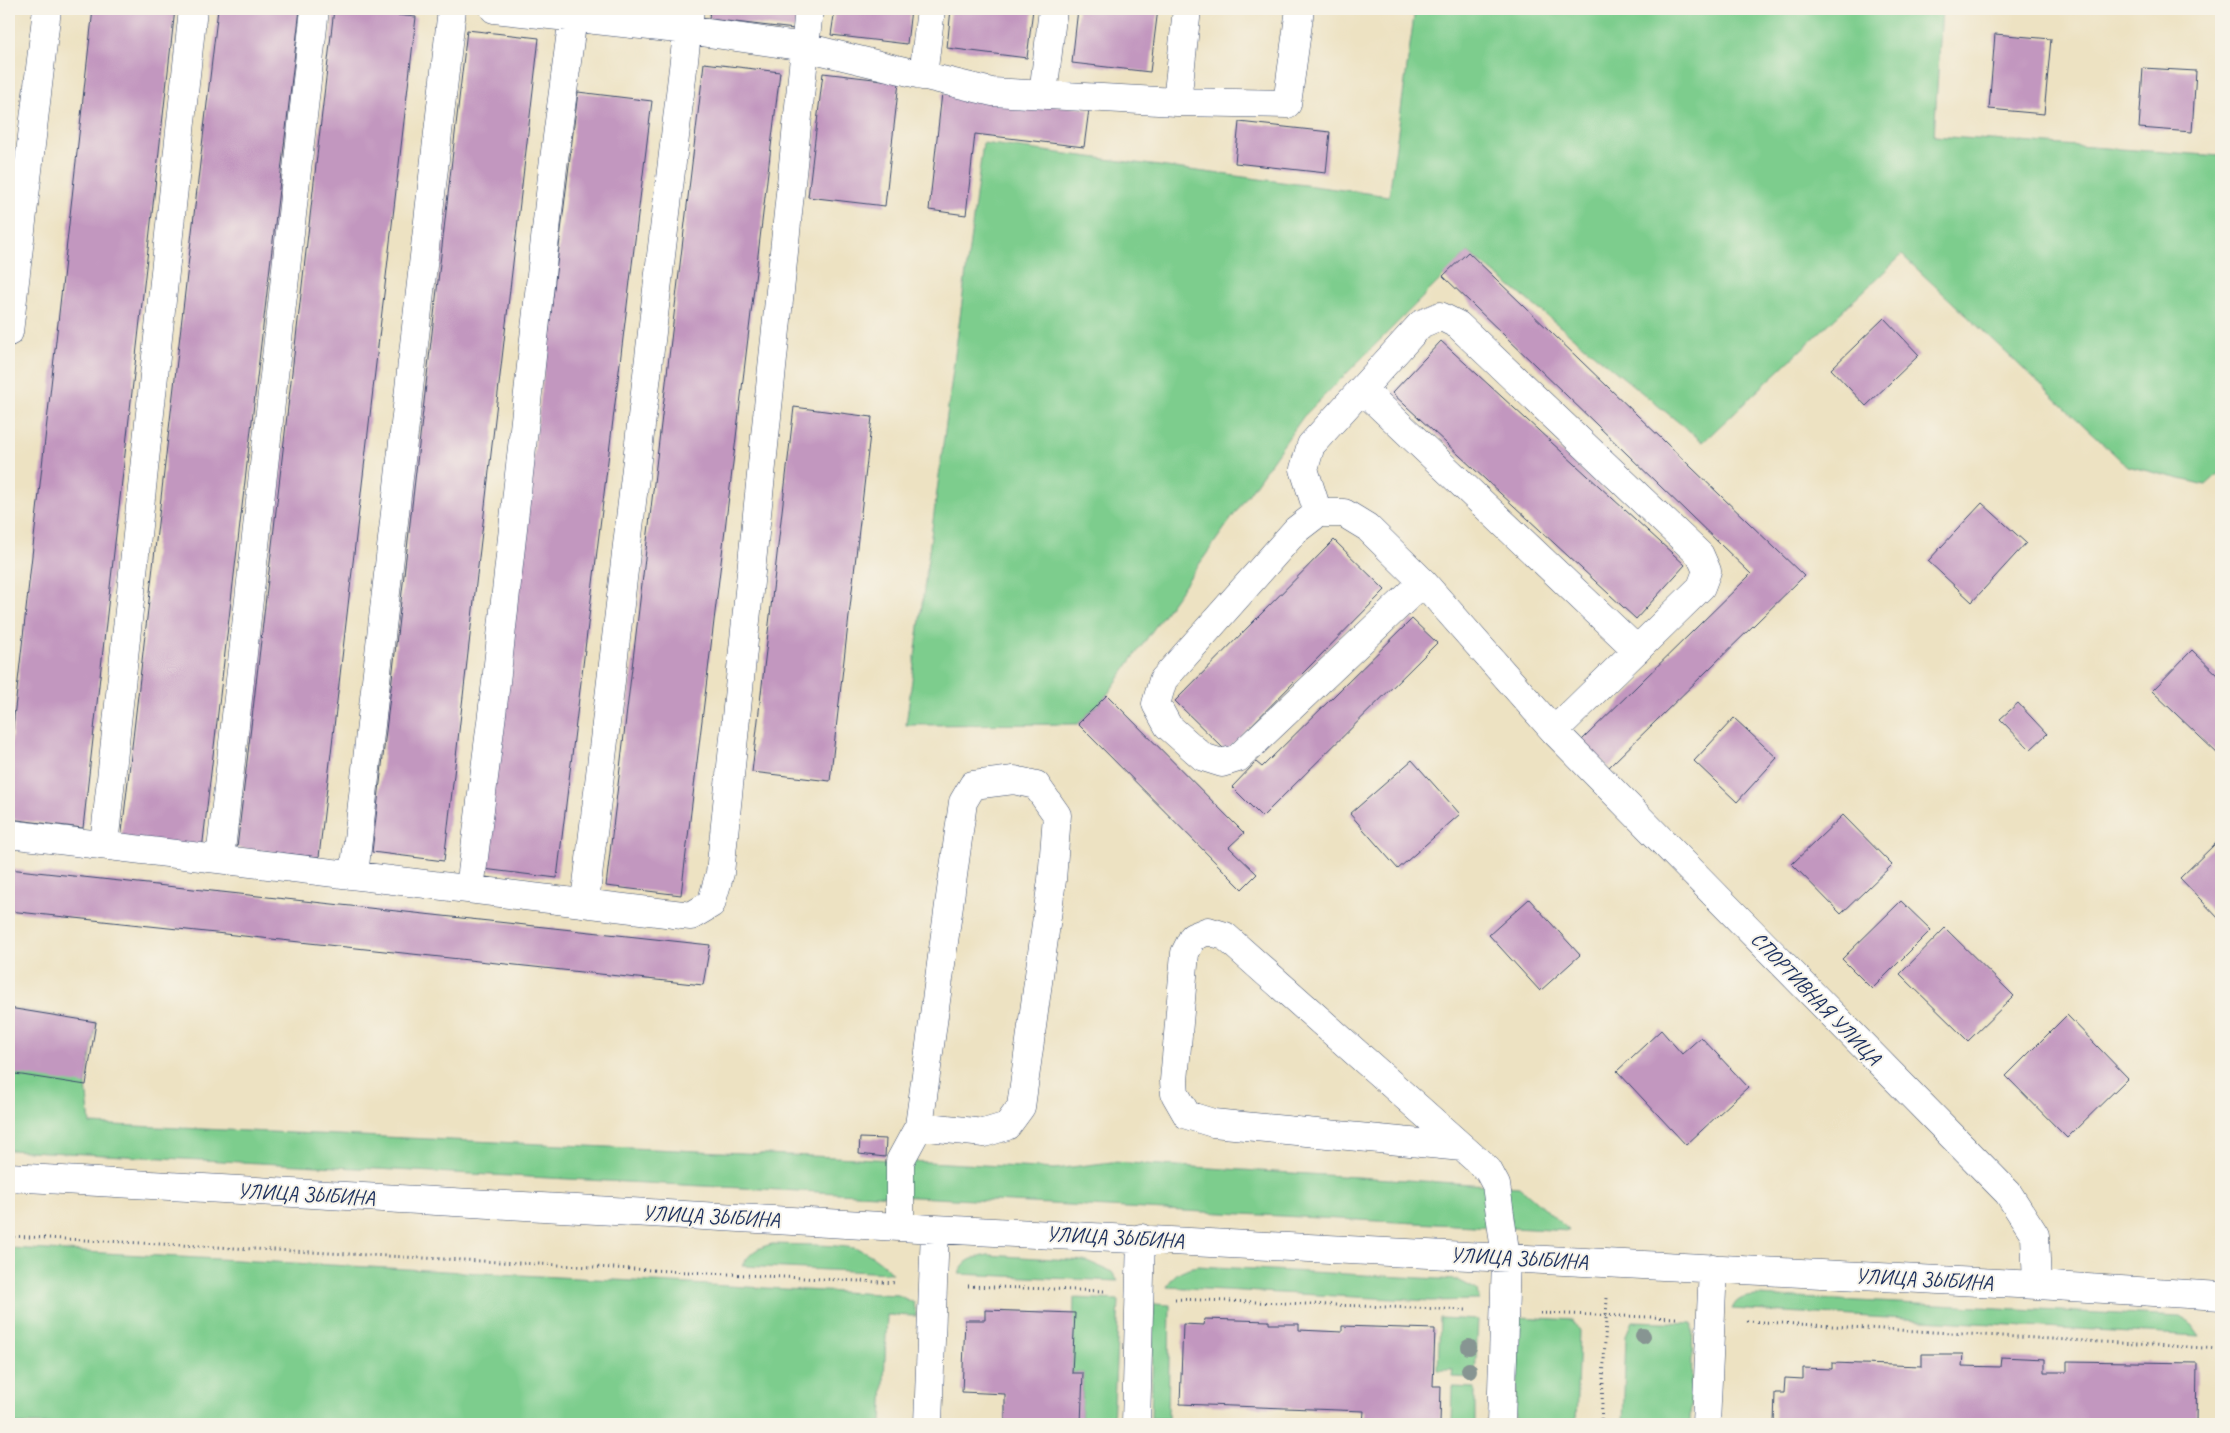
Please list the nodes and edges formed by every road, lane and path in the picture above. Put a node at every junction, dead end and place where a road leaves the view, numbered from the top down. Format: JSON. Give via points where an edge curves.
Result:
{"nodes":[{"id":1,"x":47,"y":9,"type":"edge"},
{"id":2,"x":193,"y":9,"type":"edge"},
{"id":3,"x":315,"y":9,"type":"edge"},
{"id":4,"x":452,"y":9,"type":"edge"},
{"id":5,"x":494,"y":9,"type":"edge"},
{"id":6,"x":809,"y":9,"type":"edge"},
{"id":7,"x":931,"y":9,"type":"edge"},
{"id":8,"x":1054,"y":9,"type":"edge"},
{"id":9,"x":1187,"y":9,"type":"edge"},
{"id":10,"x":1300,"y":9,"type":"edge"},
{"id":11,"x":574,"y":12,"type":"edge"},
{"id":12,"x":689,"y":19,"type":"edge"},
{"id":13,"x":805,"y":47,"type":"junction"},
{"id":14,"x":923,"y":76,"type":"junction"},
{"id":15,"x":1044,"y":95,"type":"junction"},
{"id":16,"x":1177,"y":102,"type":"junction"},
{"id":17,"x":9,"y":332,"type":"edge"},
{"id":18,"x":1362,"y":389,"type":"junction"},
{"id":19,"x":1318,"y":513,"type":"junction"},
{"id":20,"x":1423,"y":582,"type":"junction"},
{"id":21,"x":1637,"y":650,"type":"junction"},
{"id":22,"x":1554,"y":731,"type":"junction"},
{"id":23,"x":9,"y":834,"type":"edge"},
{"id":24,"x":104,"y":845,"type":"junction"},
{"id":25,"x":220,"y":859,"type":"junction"},
{"id":26,"x":354,"y":875,"type":"junction"},
{"id":27,"x":470,"y":889,"type":"junction"},
{"id":28,"x":585,"y":902,"type":"junction"},
{"id":29,"x":919,"y":1126,"type":"junction"},
{"id":30,"x":1462,"y":1147,"type":"junction"},
{"id":31,"x":9,"y":1177,"type":"edge"},
{"id":32,"x":900,"y":1227,"type":"junction"},
{"id":33,"x":935,"y":1229,"type":"junction"},
{"id":34,"x":9,"y":1236,"type":"edge"},
{"id":35,"x":1141,"y":1238,"type":"junction"},
{"id":36,"x":1506,"y":1258,"type":"junction"},
{"id":37,"x":1713,"y":1268,"type":"junction"},
{"id":38,"x":933,"y":1285,"type":"junction"},
{"id":39,"x":2037,"y":1285,"type":"junction"},
{"id":40,"x":1139,"y":1294,"type":"junction"},
{"id":41,"x":2221,"y":1296,"type":"edge"},
{"id":42,"x":1607,"y":1297,"type":"dead end"},
{"id":43,"x":1505,"y":1311,"type":"junction"},
{"id":44,"x":1607,"y":1316,"type":"junction"},
{"id":45,"x":1711,"y":1320,"type":"junction"},
{"id":46,"x":2221,"y":1349,"type":"edge"},
{"id":47,"x":928,"y":1424,"type":"edge"},
{"id":48,"x":1136,"y":1424,"type":"edge"},
{"id":49,"x":1501,"y":1424,"type":"edge"},
{"id":50,"x":1601,"y":1424,"type":"edge"},
{"id":51,"x":1706,"y":1424,"type":"edge"}],
"edges":[{"from":1,"to":17,"type":"street"},
{"from":2,"to":24,"type":"street"},
{"from":3,"to":25,"type":"street"},
{"from":4,"to":26,"type":"street"},
{"from":5,"to":11,"type":"street"},
{"from":6,"to":13,"type":"street"},
{"from":7,"to":14,"type":"street"},
{"from":8,"to":15,"type":"street"},
{"from":9,"to":16,"type":"street"},
{"from":10,"to":16,"type":"street","via":[[1287,104]]},
{"from":11,"to":12,"type":"street"},
{"from":11,"to":27,"type":"street","via":[[553,167]]},
{"from":12,"to":13,"type":"street"},
{"from":12,"to":28,"type":"street"},
{"from":13,"to":14,"type":"street"},
{"from":13,"to":28,"type":"street","via":[[720,873],[711,904],[691,916]]},
{"from":14,"to":15,"type":"street","via":[[992,92]]},
{"from":15,"to":16,"type":"street"},
{"from":18,"to":19,"type":"street","via":[[1311,445],[1304,469]]},
{"from":18,"to":21,"type":"street"},
{"from":18,"to":21,"type":"street","via":[[1421,324],[1440,316],[1473,338],[1700,555],[1707,572],[1701,587]]},
{"from":19,"to":20,"type":"street","name":"СПОРТИВНАЯ УЛИЦА","via":[[1344,513],[1367,527]]},
{"from":19,"to":20,"type":"street","via":[[1296,530],[1163,680],[1156,704],[1168,726],[1202,757],[1222,763],[1238,758]]},
{"from":20,"to":22,"type":"street","name":"СПОРТИВНАЯ УЛИЦА"},
{"from":21,"to":22,"type":"street"},
{"from":22,"to":39,"type":"street","name":"СПОРТИВНАЯ УЛИЦА","via":[[2008,1194],[2035,1235]]},
{"from":23,"to":24,"type":"street"},
{"from":24,"to":25,"type":"street"},
{"from":25,"to":26,"type":"street"},
{"from":26,"to":27,"type":"street"},
{"from":27,"to":28,"type":"street"},
{"from":29,"to":29,"type":"street","via":[[963,802],[973,785],[1014,780],[1036,785],[1057,815],[1052,880],[1021,1106],[1007,1126],[984,1132]]},
{"from":29,"to":32,"type":"street","via":[[900,1161]]},
{"from":30,"to":30,"type":"street","via":[[1225,936],[1208,931],[1193,937],[1185,953],[1174,1081],[1175,1094],[1187,1115],[1213,1123]]},
{"from":30,"to":36,"type":"street","via":[[1488,1170],[1496,1185]]},
{"from":31,"to":32,"type":"street","name":"УЛИЦА ЗЫБИНА"},
{"from":32,"to":33,"type":"street","name":"УЛИЦА ЗЫБИНА"},
{"from":33,"to":35,"type":"street","name":"УЛИЦА ЗЫБИНА"},
{"from":33,"to":38,"type":"street"},
{"from":34,"to":38,"type":"path"},
{"from":35,"to":36,"type":"street","name":"УЛИЦА ЗЫБИНА"},
{"from":35,"to":40,"type":"street"},
{"from":36,"to":37,"type":"street","name":"УЛИЦА ЗЫБИНА"},
{"from":36,"to":43,"type":"street"},
{"from":37,"to":39,"type":"street","name":"УЛИЦА ЗЫБИНА"},
{"from":37,"to":45,"type":"street"},
{"from":38,"to":40,"type":"path"},
{"from":38,"to":47,"type":"street"},
{"from":39,"to":41,"type":"street","name":"УЛИЦА ЗЫБИНА"},
{"from":40,"to":43,"type":"path","via":[[1177,1300]]},
{"from":40,"to":48,"type":"street"},
{"from":42,"to":44,"type":"path"},
{"from":43,"to":44,"type":"path"},
{"from":43,"to":49,"type":"street"},
{"from":44,"to":45,"type":"path"},
{"from":44,"to":50,"type":"path"},
{"from":45,"to":46,"type":"path"},
{"from":45,"to":51,"type":"street"}]}
